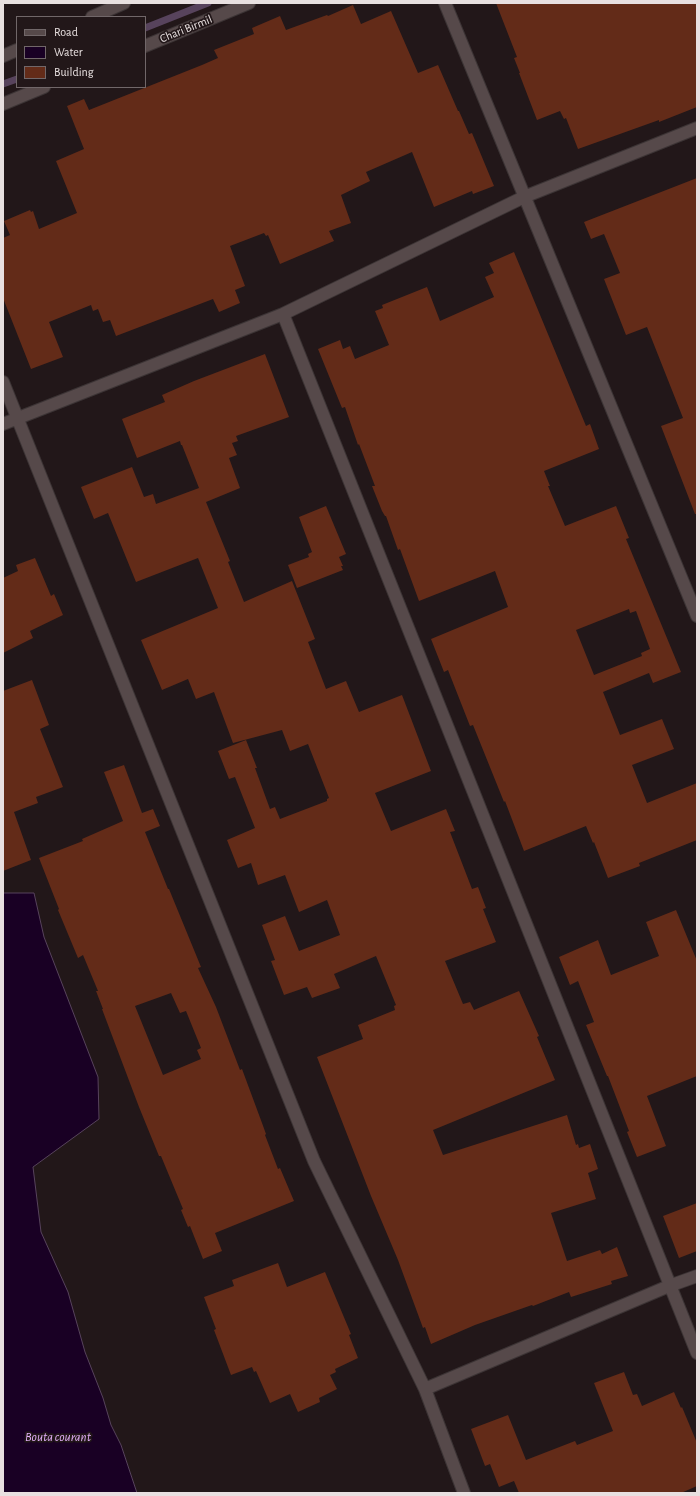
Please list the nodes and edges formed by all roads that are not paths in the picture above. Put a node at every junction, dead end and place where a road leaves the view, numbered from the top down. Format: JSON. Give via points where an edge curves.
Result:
{"nodes":[{"id":1,"x":124,"y":3,"type":"edge"},
{"id":2,"x":249,"y":3,"type":"edge"},
{"id":3,"x":445,"y":3,"type":"edge"},
{"id":4,"x":94,"y":16,"type":"edge"},
{"id":5,"x":146,"y":46,"type":"edge"},
{"id":6,"x":16,"y":50,"type":"edge"},
{"id":7,"x":3,"y":56,"type":"edge"},
{"id":8,"x":42,"y":88,"type":"edge"},
{"id":9,"x":3,"y":104,"type":"edge"},
{"id":10,"x":697,"y":128,"type":"edge"},
{"id":11,"x":524,"y":197,"type":"junction"},
{"id":12,"x":283,"y":314,"type":"junction"},
{"id":13,"x":3,"y":382,"type":"edge"},
{"id":14,"x":18,"y":418,"type":"junction"},
{"id":15,"x":3,"y":424,"type":"edge"},
{"id":16,"x":697,"y":616,"type":"edge"},
{"id":17,"x":697,"y":1276,"type":"edge"},
{"id":18,"x":670,"y":1286,"type":"junction"},
{"id":19,"x":697,"y":1353,"type":"edge"},
{"id":20,"x":425,"y":1389,"type":"junction"},
{"id":21,"x":464,"y":1493,"type":"edge"}],
"edges":[{"from":1,"to":4,"type":"street"},
{"from":2,"to":5,"type":"street","name":"Chari Birmil"},
{"from":3,"to":11,"type":"street"},
{"from":6,"to":7,"type":"street"},
{"from":8,"to":9,"type":"street"},
{"from":10,"to":11,"type":"street"},
{"from":11,"to":12,"type":"street"},
{"from":11,"to":16,"type":"street"},
{"from":12,"to":14,"type":"street"},
{"from":12,"to":18,"type":"street"},
{"from":13,"to":14,"type":"street"},
{"from":14,"to":15,"type":"street"},
{"from":14,"to":20,"type":"street","via":[[314,1161]]},
{"from":17,"to":18,"type":"street"},
{"from":18,"to":19,"type":"street"},
{"from":18,"to":20,"type":"street"},
{"from":20,"to":21,"type":"street"}]}
